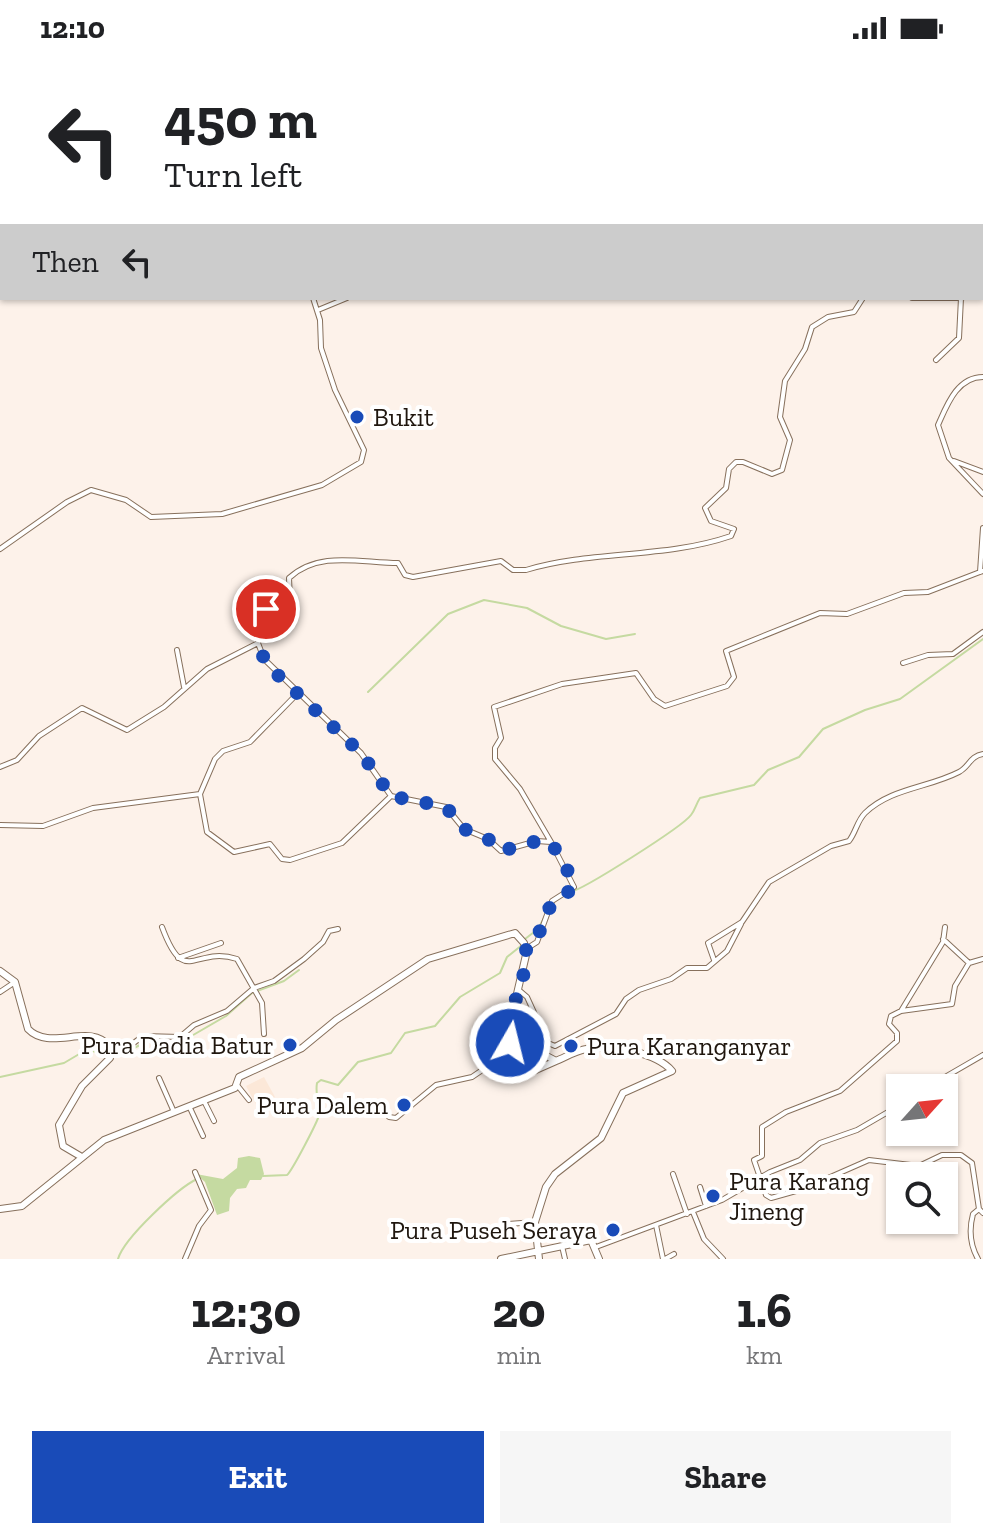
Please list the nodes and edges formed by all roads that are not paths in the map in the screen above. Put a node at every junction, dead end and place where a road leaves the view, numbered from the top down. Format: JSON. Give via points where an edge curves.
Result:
{"nodes":[{"id":1,"x":314,"y":300,"type":"edge"},
{"id":2,"x":342,"y":300,"type":"edge"},
{"id":3,"x":862,"y":300,"type":"edge"},
{"id":4,"x":962,"y":300,"type":"edge"},
{"id":5,"x":318,"y":310,"type":"junction"},
{"id":6,"x":936,"y":360,"type":"dead end"},
{"id":7,"x":983,"y":377,"type":"edge"},
{"id":8,"x":952,"y":461,"type":"junction"},
{"id":9,"x":983,"y":472,"type":"edge"},
{"id":10,"x":983,"y":494,"type":"edge"},
{"id":11,"x":983,"y":528,"type":"edge"},
{"id":12,"x":0,"y":549,"type":"edge"},
{"id":13,"x":981,"y":572,"type":"edge"},
{"id":14,"x":983,"y":632,"type":"edge"},
{"id":15,"x":258,"y":643,"type":"junction"},
{"id":16,"x":177,"y":650,"type":"dead end"},
{"id":17,"x":903,"y":663,"type":"dead end"},
{"id":18,"x":184,"y":688,"type":"junction"},
{"id":19,"x":297,"y":694,"type":"junction"},
{"id":20,"x":983,"y":754,"type":"edge"},
{"id":21,"x":0,"y":767,"type":"edge"},
{"id":22,"x":200,"y":794,"type":"junction"},
{"id":23,"x":391,"y":796,"type":"junction"},
{"id":24,"x":0,"y":825,"type":"edge"},
{"id":25,"x":551,"y":842,"type":"junction"},
{"id":26,"x":742,"y":922,"type":"junction"},
{"id":27,"x":162,"y":927,"type":"dead end"},
{"id":28,"x":945,"y":927,"type":"dead end"},
{"id":29,"x":338,"y":929,"type":"dead end"},
{"id":30,"x":943,"y":939,"type":"junction"},
{"id":31,"x":221,"y":943,"type":"dead end"},
{"id":32,"x":526,"y":949,"type":"junction"},
{"id":33,"x":175,"y":958,"type":"junction"},
{"id":34,"x":983,"y":959,"type":"edge"},
{"id":35,"x":714,"y":960,"type":"junction"},
{"id":36,"x":969,"y":963,"type":"junction"},
{"id":37,"x":0,"y":971,"type":"edge"},
{"id":38,"x":15,"y":982,"type":"junction"},
{"id":39,"x":254,"y":988,"type":"junction"},
{"id":40,"x":520,"y":991,"type":"junction"},
{"id":41,"x":0,"y":992,"type":"edge"},
{"id":42,"x":901,"y":1011,"type":"junction"},
{"id":43,"x":264,"y":1034,"type":"dead end"},
{"id":44,"x":110,"y":1054,"type":"junction"},
{"id":45,"x":983,"y":1055,"type":"edge"},
{"id":46,"x":516,"y":1059,"type":"junction"},
{"id":47,"x":556,"y":1061,"type":"junction"},
{"id":48,"x":950,"y":1074,"type":"edge"},
{"id":49,"x":159,"y":1078,"type":"dead end"},
{"id":50,"x":237,"y":1085,"type":"junction"},
{"id":51,"x":249,"y":1100,"type":"dead end"},
{"id":52,"x":204,"y":1101,"type":"junction"},
{"id":53,"x":190,"y":1108,"type":"junction"},
{"id":54,"x":886,"y":1113,"type":"edge"},
{"id":55,"x":174,"y":1114,"type":"junction"},
{"id":56,"x":389,"y":1117,"type":"dead end"},
{"id":57,"x":214,"y":1121,"type":"dead end"},
{"id":58,"x":203,"y":1136,"type":"dead end"},
{"id":59,"x":76,"y":1155,"type":"junction"},
{"id":60,"x":673,"y":1174,"type":"dead end"},
{"id":61,"x":196,"y":1175,"type":"dead end"},
{"id":62,"x":761,"y":1178,"type":"junction"},
{"id":63,"x":700,"y":1187,"type":"dead end"},
{"id":64,"x":706,"y":1206,"type":"junction"},
{"id":65,"x":0,"y":1209,"type":"edge"},
{"id":66,"x":981,"y":1211,"type":"edge"},
{"id":67,"x":690,"y":1213,"type":"junction"},
{"id":68,"x":538,"y":1220,"type":"junction"},
{"id":69,"x":508,"y":1224,"type":"dead end"},
{"id":70,"x":656,"y":1225,"type":"junction"},
{"id":71,"x":562,"y":1246,"type":"junction"},
{"id":72,"x":596,"y":1247,"type":"junction"},
{"id":73,"x":538,"y":1251,"type":"junction"},
{"id":74,"x":674,"y":1254,"type":"dead end"},
{"id":75,"x":185,"y":1259,"type":"edge"},
{"id":76,"x":501,"y":1259,"type":"edge"},
{"id":77,"x":539,"y":1259,"type":"edge"},
{"id":78,"x":565,"y":1259,"type":"edge"},
{"id":79,"x":599,"y":1259,"type":"edge"},
{"id":80,"x":664,"y":1259,"type":"edge"},
{"id":81,"x":723,"y":1259,"type":"edge"},
{"id":82,"x":978,"y":1259,"type":"edge"}],
"edges":[{"from":1,"to":5,"type":"street"},
{"from":2,"to":5,"type":"street"},
{"from":3,"to":15,"type":"street","via":[[854,312],[828,317],[812,327],[785,381],[780,417],[790,440],[782,470],[772,474],[736,462],[729,469],[726,488],[705,508],[711,521],[729,526],[733,535],[652,555],[611,555],[526,570],[513,570],[501,561],[409,577],[398,563],[323,561],[300,568],[289,578],[291,598],[264,612]]},
{"from":4,"to":6,"type":"street","via":[[959,338]]},
{"from":5,"to":12,"type":"street","via":[[321,348],[364,450],[361,462],[322,485],[222,514],[151,517],[126,500],[91,490]]},
{"from":7,"to":8,"type":"street","via":[[969,380],[952,395],[938,425]]},
{"from":8,"to":9,"type":"street"},
{"from":8,"to":10,"type":"street"},
{"from":11,"to":13,"type":"street"},
{"from":13,"to":25,"type":"street","via":[[928,592],[904,593],[847,614],[820,613],[765,633],[726,651],[734,677],[727,686],[665,706],[636,673],[562,684],[494,707],[501,738],[495,759]]},
{"from":14,"to":17,"type":"street","via":[[953,654]]},
{"from":15,"to":18,"type":"street","via":[[212,666]]},
{"from":15,"to":19,"type":"street","via":[[266,664]]},
{"from":16,"to":18,"type":"street"},
{"from":18,"to":21,"type":"street","via":[[125,731],[80,709],[17,760]]},
{"from":19,"to":22,"type":"street","via":[[250,742],[218,754]]},
{"from":19,"to":23,"type":"street","via":[[361,753]]},
{"from":20,"to":26,"type":"street","via":[[957,773],[877,804],[862,817],[849,841],[831,846],[763,887]]},
{"from":22,"to":23,"type":"street","via":[[205,828],[215,839],[236,852],[270,844],[285,860],[342,843]]},
{"from":22,"to":24,"type":"street","via":[[93,808],[43,826]]},
{"from":23,"to":25,"type":"street","via":[[446,807],[464,829],[501,851]]},
{"from":25,"to":32,"type":"street","via":[[574,887],[552,901],[537,942]]},
{"from":26,"to":35,"type":"street","via":[[728,949]]},
{"from":26,"to":35,"type":"street","via":[[708,943]]},
{"from":27,"to":33,"type":"street"},
{"from":28,"to":30,"type":"street"},
{"from":29,"to":39,"type":"street","via":[[329,931],[316,949],[278,978]]},
{"from":30,"to":36,"type":"street"},
{"from":30,"to":42,"type":"street"},
{"from":31,"to":33,"type":"street"},
{"from":32,"to":40,"type":"street"},
{"from":32,"to":50,"type":"street","via":[[519,936],[509,934],[436,955],[300,1050],[239,1077]]},
{"from":33,"to":39,"type":"street","via":[[190,962],[233,957]]},
{"from":34,"to":36,"type":"street"},
{"from":35,"to":40,"type":"street","via":[[707,968],[687,968],[639,990],[616,1014],[555,1046],[548,1043]]},
{"from":36,"to":42,"type":"street","via":[[955,986],[952,1004]]},
{"from":37,"to":38,"type":"street"},
{"from":38,"to":41,"type":"street"},
{"from":38,"to":44,"type":"street","via":[[33,1034],[46,1039],[96,1037],[104,1040]]},
{"from":39,"to":43,"type":"street","via":[[262,1003]]},
{"from":39,"to":44,"type":"street","via":[[227,1011],[180,1037],[143,1036]]},
{"from":40,"to":46,"type":"street","via":[[509,1028]]},
{"from":42,"to":62,"type":"street","via":[[888,1021],[897,1033],[896,1042],[842,1089],[760,1128],[762,1156],[754,1162]]},
{"from":44,"to":59,"type":"street","via":[[61,1119],[59,1138]]},
{"from":45,"to":48,"type":"street"},
{"from":46,"to":47,"type":"street","via":[[541,1053]]},
{"from":46,"to":47,"type":"street","via":[[531,1072]]},
{"from":46,"to":56,"type":"street","via":[[497,1060],[467,1079],[436,1085],[396,1118]]},
{"from":47,"to":68,"type":"street","via":[[610,1047],[658,1061],[672,1071],[623,1093],[605,1134],[555,1174]]},
{"from":49,"to":55,"type":"street"},
{"from":50,"to":51,"type":"street"},
{"from":50,"to":52,"type":"street"},
{"from":52,"to":53,"type":"street"},
{"from":52,"to":57,"type":"street"},
{"from":53,"to":55,"type":"street"},
{"from":53,"to":58,"type":"street"},
{"from":54,"to":62,"type":"street"},
{"from":55,"to":59,"type":"street"},
{"from":59,"to":65,"type":"street","via":[[19,1208]]},
{"from":60,"to":67,"type":"street"},
{"from":61,"to":75,"type":"street","via":[[211,1210]]},
{"from":62,"to":64,"type":"street"},
{"from":62,"to":66,"type":"street","via":[[771,1198],[869,1160],[919,1166],[942,1155],[961,1155],[971,1159]]},
{"from":63,"to":64,"type":"street"},
{"from":64,"to":67,"type":"street"},
{"from":66,"to":82,"type":"street","via":[[973,1214],[971,1224]]},
{"from":67,"to":70,"type":"street"},
{"from":67,"to":81,"type":"street"},
{"from":68,"to":69,"type":"street"},
{"from":68,"to":73,"type":"street"},
{"from":70,"to":72,"type":"street"},
{"from":70,"to":80,"type":"street"},
{"from":71,"to":72,"type":"street","via":[[591,1240]]},
{"from":71,"to":73,"type":"street"},
{"from":71,"to":78,"type":"street"},
{"from":72,"to":79,"type":"street"},
{"from":73,"to":76,"type":"street"},
{"from":73,"to":77,"type":"street"},
{"from":74,"to":80,"type":"street"}]}
